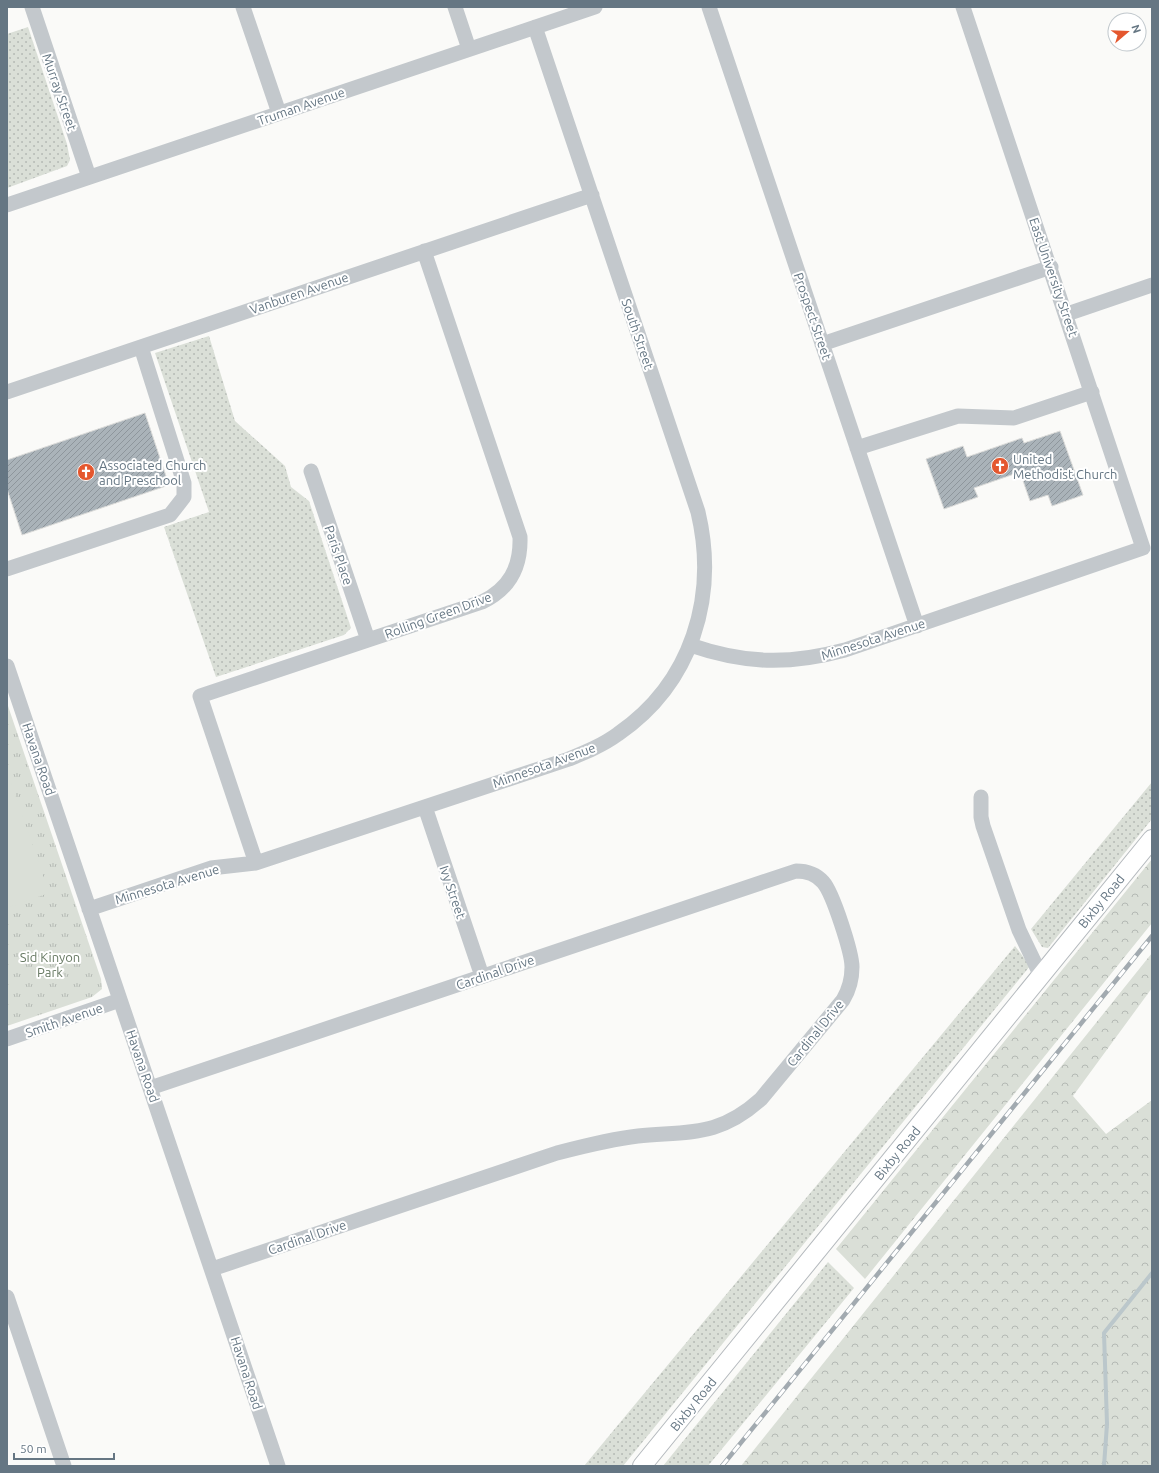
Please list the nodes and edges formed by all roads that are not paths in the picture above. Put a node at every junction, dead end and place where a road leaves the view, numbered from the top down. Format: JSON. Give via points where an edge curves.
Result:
{"nodes":[{"id":1,"x":32,"y":7,"type":"edge"},
{"id":2,"x":243,"y":7,"type":"edge"},
{"id":3,"x":455,"y":7,"type":"edge"},
{"id":4,"x":595,"y":7,"type":"edge"},
{"id":5,"x":709,"y":7,"type":"edge"},
{"id":6,"x":963,"y":7,"type":"edge"},
{"id":7,"x":535,"y":27,"type":"junction"},
{"id":8,"x":469,"y":49,"type":"junction"},
{"id":9,"x":279,"y":113,"type":"junction"},
{"id":10,"x":89,"y":177,"type":"junction"},
{"id":11,"x":592,"y":195,"type":"junction"},
{"id":12,"x":7,"y":205,"type":"edge"},
{"id":13,"x":424,"y":251,"type":"junction"},
{"id":14,"x":1051,"y":266,"type":"junction"},
{"id":15,"x":1152,"y":285,"type":"edge"},
{"id":16,"x":1067,"y":314,"type":"junction"},
{"id":17,"x":822,"y":344,"type":"junction"},
{"id":18,"x":141,"y":347,"type":"junction"},
{"id":19,"x":7,"y":392,"type":"edge"},
{"id":20,"x":1092,"y":392,"type":"junction"},
{"id":21,"x":857,"y":448,"type":"junction"},
{"id":22,"x":311,"y":471,"type":"dead end"},
{"id":23,"x":1148,"y":550,"type":"edge"},
{"id":24,"x":7,"y":569,"type":"edge"},
{"id":25,"x":917,"y":626,"type":"junction"},
{"id":26,"x":368,"y":640,"type":"junction"},
{"id":27,"x":690,"y":646,"type":"junction"},
{"id":28,"x":7,"y":666,"type":"edge"},
{"id":29,"x":981,"y":797,"type":"dead end"},
{"id":30,"x":425,"y":807,"type":"junction"},
{"id":31,"x":1152,"y":839,"type":"edge"},
{"id":32,"x":256,"y":863,"type":"junction"},
{"id":33,"x":89,"y":909,"type":"junction"},
{"id":34,"x":482,"y":976,"type":"junction"},
{"id":35,"x":1041,"y":976,"type":"junction"},
{"id":36,"x":120,"y":1000,"type":"junction"},
{"id":37,"x":7,"y":1040,"type":"edge"},
{"id":38,"x":150,"y":1088,"type":"junction"},
{"id":39,"x":212,"y":1269,"type":"junction"},
{"id":40,"x":7,"y":1297,"type":"edge"},
{"id":41,"x":64,"y":1466,"type":"edge"},
{"id":42,"x":278,"y":1466,"type":"edge"},
{"id":43,"x":642,"y":1466,"type":"edge"}],
"edges":[{"from":1,"to":10,"type":"street","name":"Murray Street"},
{"from":2,"to":9,"type":"street"},
{"from":3,"to":8,"type":"street"},
{"from":4,"to":7,"type":"street","name":"Truman Avenue"},
{"from":5,"to":17,"type":"street","name":"Prospect Street"},
{"from":6,"to":14,"type":"street","name":"East University Street"},
{"from":7,"to":8,"type":"street","name":"Truman Avenue"},
{"from":7,"to":11,"type":"street","name":"South Street"},
{"from":8,"to":9,"type":"street","name":"Truman Avenue"},
{"from":9,"to":10,"type":"street","name":"Truman Avenue"},
{"from":10,"to":12,"type":"street","name":"Truman Avenue"},
{"from":11,"to":13,"type":"street","name":"Vanburen Avenue"},
{"from":11,"to":27,"type":"street","name":"South Street","via":[[703,532],[705,586]]},
{"from":13,"to":18,"type":"street","name":"Vanburen Avenue"},
{"from":13,"to":26,"type":"street","name":"Rolling Green Drive","via":[[520,537],[518,565],[504,588],[492,596]]},
{"from":14,"to":16,"type":"street","name":"East University Street"},
{"from":14,"to":17,"type":"street"},
{"from":15,"to":16,"type":"street"},
{"from":16,"to":20,"type":"street","name":"East University Street"},
{"from":17,"to":21,"type":"street","name":"Prospect Street"},
{"from":18,"to":19,"type":"street","name":"Vanburen Avenue"},
{"from":18,"to":24,"type":"street","via":[[184,483],[184,497],[170,515]]},
{"from":20,"to":21,"type":"street","via":[[1014,418],[958,416]]},
{"from":20,"to":23,"type":"street","name":"East University Street"},
{"from":21,"to":25,"type":"street","name":"Prospect Street"},
{"from":22,"to":26,"type":"street","name":"Paris Place"},
{"from":23,"to":25,"type":"street","name":"Minnesota Avenue"},
{"from":25,"to":27,"type":"street","name":"Minnesota Avenue","via":[[816,658],[786,661],[763,662],[734,658]]},
{"from":26,"to":32,"type":"street","name":"Rolling Green Drive","via":[[200,696]]},
{"from":27,"to":30,"type":"street","name":"Minnesota Avenue","via":[[658,698],[618,734],[569,759]]},
{"from":28,"to":33,"type":"street","name":"Havana Road"},
{"from":29,"to":35,"type":"street","via":[[983,826],[1019,930]]},
{"from":30,"to":32,"type":"street","name":"Minnesota Avenue"},
{"from":30,"to":34,"type":"street","name":"Ivy Street"},
{"from":31,"to":35,"type":"main road","name":"Bixby Road"},
{"from":32,"to":33,"type":"street","name":"Minnesota Avenue","via":[[211,868]]},
{"from":33,"to":36,"type":"street","name":"Havana Road"},
{"from":34,"to":38,"type":"street","name":"Cardinal Drive"},
{"from":34,"to":39,"type":"street","name":"Cardinal Drive","via":[[796,871],[806,871],[824,883],[850,954],[852,968],[843,1000],[760,1099],[732,1121],[697,1132],[637,1136],[557,1153]]},
{"from":35,"to":43,"type":"main road","name":"Bixby Road"},
{"from":36,"to":37,"type":"street","name":"Smith Avenue"},
{"from":36,"to":38,"type":"street","name":"Havana Road"},
{"from":38,"to":39,"type":"street","name":"Havana Road"},
{"from":39,"to":42,"type":"street","name":"Havana Road"},
{"from":40,"to":41,"type":"street"}]}
